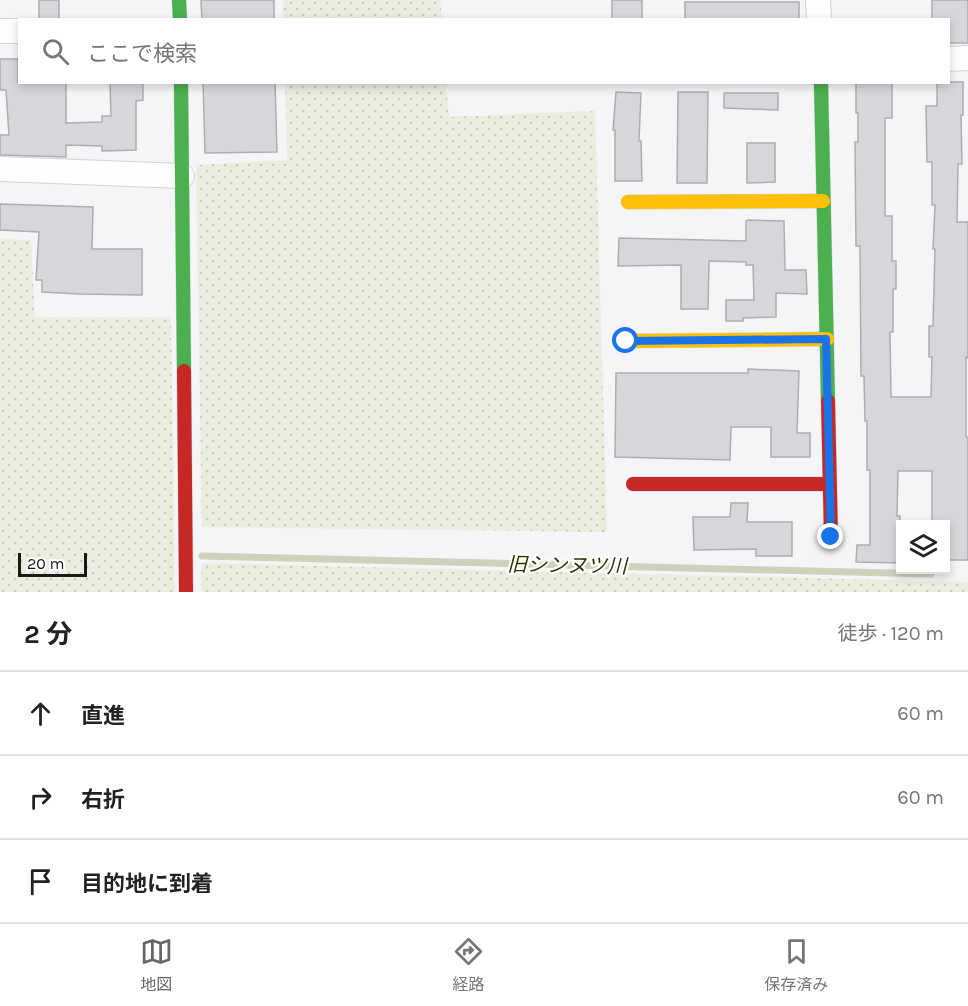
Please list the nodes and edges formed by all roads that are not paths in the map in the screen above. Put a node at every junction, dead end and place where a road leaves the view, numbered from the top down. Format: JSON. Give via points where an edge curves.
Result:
{"nodes":[{"id":1,"x":179,"y":0,"type":"edge"},
{"id":2,"x":818,"y":0,"type":"edge"},
{"id":3,"x":180,"y":18,"type":"edge"},
{"id":4,"x":819,"y":18,"type":"edge"},
{"id":5,"x":0,"y":31,"type":"edge"},
{"id":6,"x":18,"y":31,"type":"edge"},
{"id":7,"x":968,"y":58,"type":"edge"},
{"id":8,"x":950,"y":59,"type":"edge"},
{"id":9,"x":181,"y":84,"type":"edge"},
{"id":10,"x":821,"y":84,"type":"edge"},
{"id":11,"x":0,"y":169,"type":"edge"},
{"id":12,"x":182,"y":176,"type":"junction"},
{"id":13,"x":628,"y":201,"type":"dead end"},
{"id":14,"x":824,"y":201,"type":"junction"},
{"id":15,"x":826,"y":339,"type":"junction"},
{"id":16,"x":626,"y":341,"type":"dead end"},
{"id":17,"x":633,"y":484,"type":"dead end"},
{"id":18,"x":830,"y":484,"type":"junction"},
{"id":19,"x":831,"y":537,"type":"dead end"},
{"id":20,"x":186,"y":592,"type":"edge"}],
"edges":[{"from":1,"to":3,"type":"street"},
{"from":2,"to":4,"type":"street"},
{"from":5,"to":6,"type":"street"},
{"from":7,"to":8,"type":"street"},
{"from":9,"to":12,"type":"street"},
{"from":10,"to":14,"type":"street"},
{"from":11,"to":12,"type":"street"},
{"from":12,"to":20,"type":"street"},
{"from":13,"to":14,"type":"street"},
{"from":14,"to":15,"type":"street"},
{"from":15,"to":16,"type":"street"},
{"from":15,"to":18,"type":"street"},
{"from":17,"to":18,"type":"street"},
{"from":18,"to":19,"type":"street"}]}
